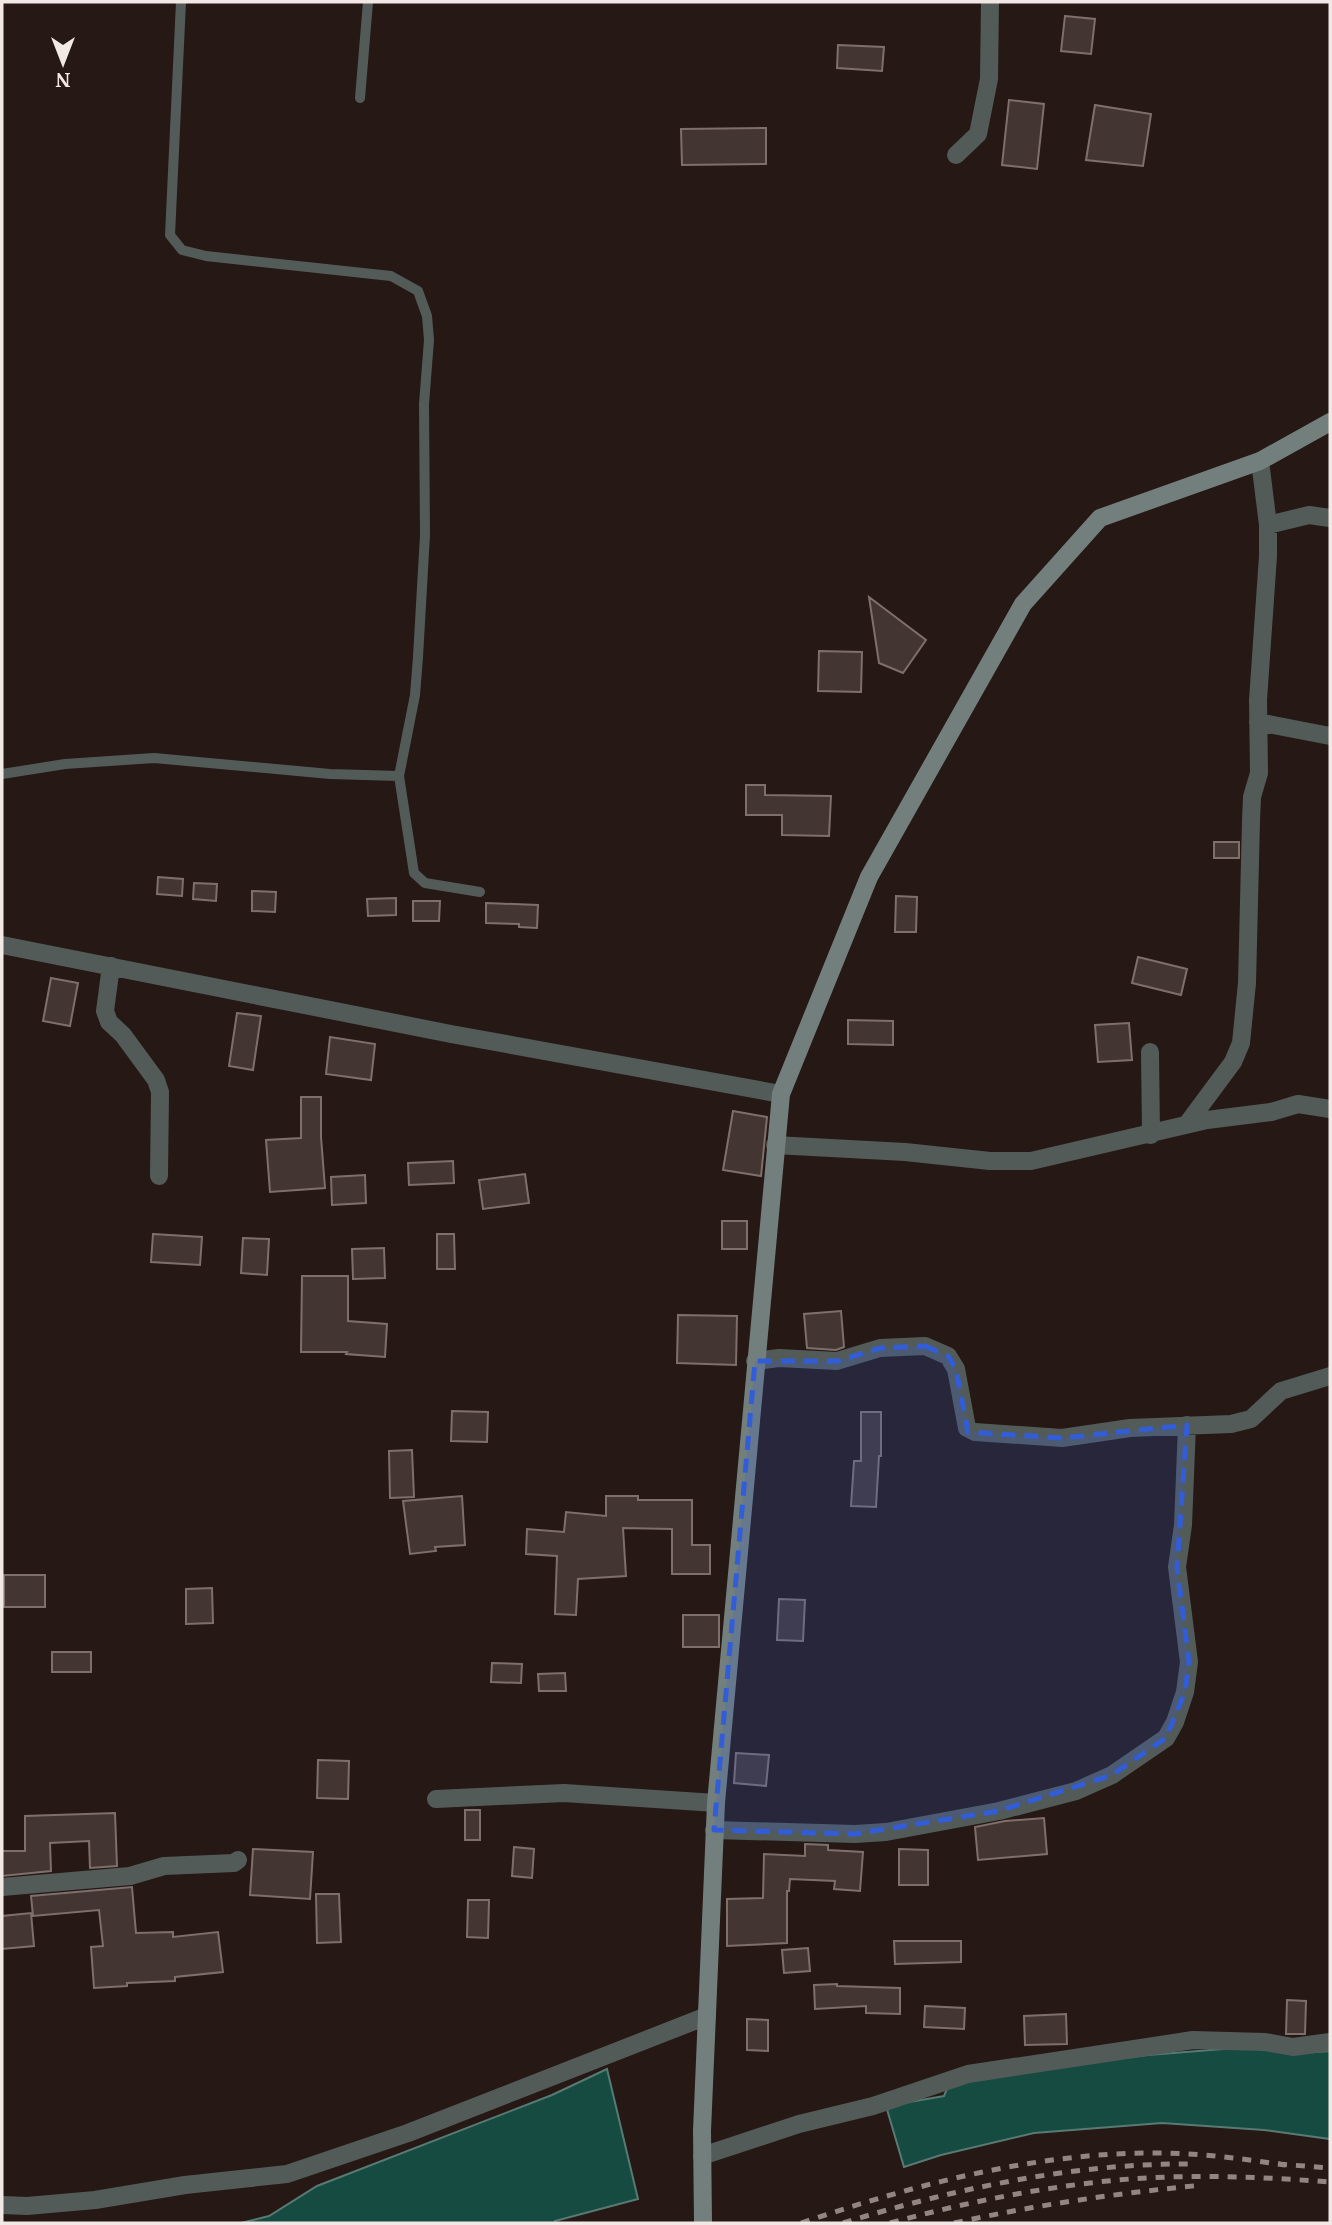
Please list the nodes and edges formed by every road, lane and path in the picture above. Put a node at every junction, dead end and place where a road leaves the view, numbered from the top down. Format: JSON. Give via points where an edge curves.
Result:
{"nodes":[{"id":1,"x":181,"y":2,"type":"edge"},
{"id":2,"x":368,"y":2,"type":"edge"},
{"id":3,"x":990,"y":2,"type":"edge"},
{"id":4,"x":360,"y":98,"type":"dead end"},
{"id":5,"x":956,"y":155,"type":"dead end"},
{"id":6,"x":1330,"y":422,"type":"edge"},
{"id":7,"x":1259,"y":461,"type":"junction"},
{"id":8,"x":1330,"y":518,"type":"edge"},
{"id":9,"x":1268,"y":525,"type":"junction"},
{"id":10,"x":1258,"y":722,"type":"junction"},
{"id":11,"x":1330,"y":736,"type":"edge"},
{"id":12,"x":2,"y":774,"type":"edge"},
{"id":13,"x":399,"y":776,"type":"junction"},
{"id":14,"x":480,"y":892,"type":"dead end"},
{"id":15,"x":2,"y":945,"type":"edge"},
{"id":16,"x":111,"y":966,"type":"junction"},
{"id":17,"x":1150,"y":1052,"type":"dead end"},
{"id":18,"x":781,"y":1094,"type":"junction"},
{"id":19,"x":1330,"y":1109,"type":"edge"},
{"id":20,"x":1187,"y":1124,"type":"junction"},
{"id":21,"x":1151,"y":1135,"type":"junction"},
{"id":22,"x":775,"y":1145,"type":"junction"},
{"id":23,"x":159,"y":1176,"type":"dead end"},
{"id":24,"x":755,"y":1361,"type":"junction"},
{"id":25,"x":1330,"y":1376,"type":"edge"},
{"id":26,"x":1187,"y":1425,"type":"junction"},
{"id":27,"x":436,"y":1798,"type":"dead end"},
{"id":28,"x":716,"y":1802,"type":"junction"},
{"id":29,"x":714,"y":1830,"type":"junction"},
{"id":30,"x":238,"y":1860,"type":"dead end"},
{"id":31,"x":2,"y":1887,"type":"edge"},
{"id":32,"x":707,"y":2016,"type":"junction"},
{"id":33,"x":1330,"y":2042,"type":"edge"},
{"id":34,"x":702,"y":2156,"type":"junction"},
{"id":35,"x":2,"y":2205,"type":"edge"},
{"id":36,"x":703,"y":2223,"type":"edge"}],
"edges":[{"from":1,"to":13,"type":"lane","via":[[170,235],[182,250],[206,256],[391,276],[418,291],[428,316],[419,644],[415,695]]},
{"from":2,"to":4,"type":"lane"},
{"from":3,"to":5,"type":"street","via":[[989,79],[978,134]]},
{"from":6,"to":7,"type":"street"},
{"from":7,"to":9,"type":"street"},
{"from":7,"to":18,"type":"street","via":[[1100,518],[1023,604],[869,877]]},
{"from":8,"to":9,"type":"street","via":[[1309,515]]},
{"from":9,"to":10,"type":"street"},
{"from":10,"to":11,"type":"street"},
{"from":10,"to":20,"type":"street","via":[[1259,773],[1252,797],[1241,1042],[1233,1062]]},
{"from":12,"to":13,"type":"lane","via":[[153,758]]},
{"from":13,"to":14,"type":"lane","via":[[414,873],[425,883]]},
{"from":15,"to":16,"type":"street"},
{"from":16,"to":18,"type":"street"},
{"from":16,"to":23,"type":"street","via":[[105,1011],[109,1022],[156,1080],[160,1093]]},
{"from":17,"to":21,"type":"street"},
{"from":18,"to":22,"type":"street"},
{"from":19,"to":20,"type":"street","via":[[1298,1104]]},
{"from":20,"to":21,"type":"street"},
{"from":21,"to":22,"type":"street","via":[[1031,1161]]},
{"from":22,"to":24,"type":"street"},
{"from":24,"to":26,"type":"street","via":[[837,1361],[880,1348],[925,1346],[948,1356],[957,1369],[967,1428],[975,1432],[1062,1438]]},
{"from":24,"to":28,"type":"street"},
{"from":25,"to":26,"type":"street","via":[[1281,1391],[1251,1419]]},
{"from":26,"to":29,"type":"street","via":[[1177,1567],[1189,1662],[1185,1692],[1166,1738],[1112,1775],[1076,1791],[999,1811],[886,1832]]},
{"from":27,"to":28,"type":"street","via":[[565,1793]]},
{"from":28,"to":29,"type":"street"},
{"from":29,"to":32,"type":"street"},
{"from":30,"to":31,"type":"street","via":[[164,1866],[130,1876]]},
{"from":32,"to":34,"type":"street"},
{"from":32,"to":35,"type":"street","via":[[408,2133],[286,2174],[94,2200]]},
{"from":33,"to":34,"type":"street","via":[[1293,2048],[1265,2042],[1193,2040],[1002,2068]]},
{"from":34,"to":36,"type":"street"}]}
